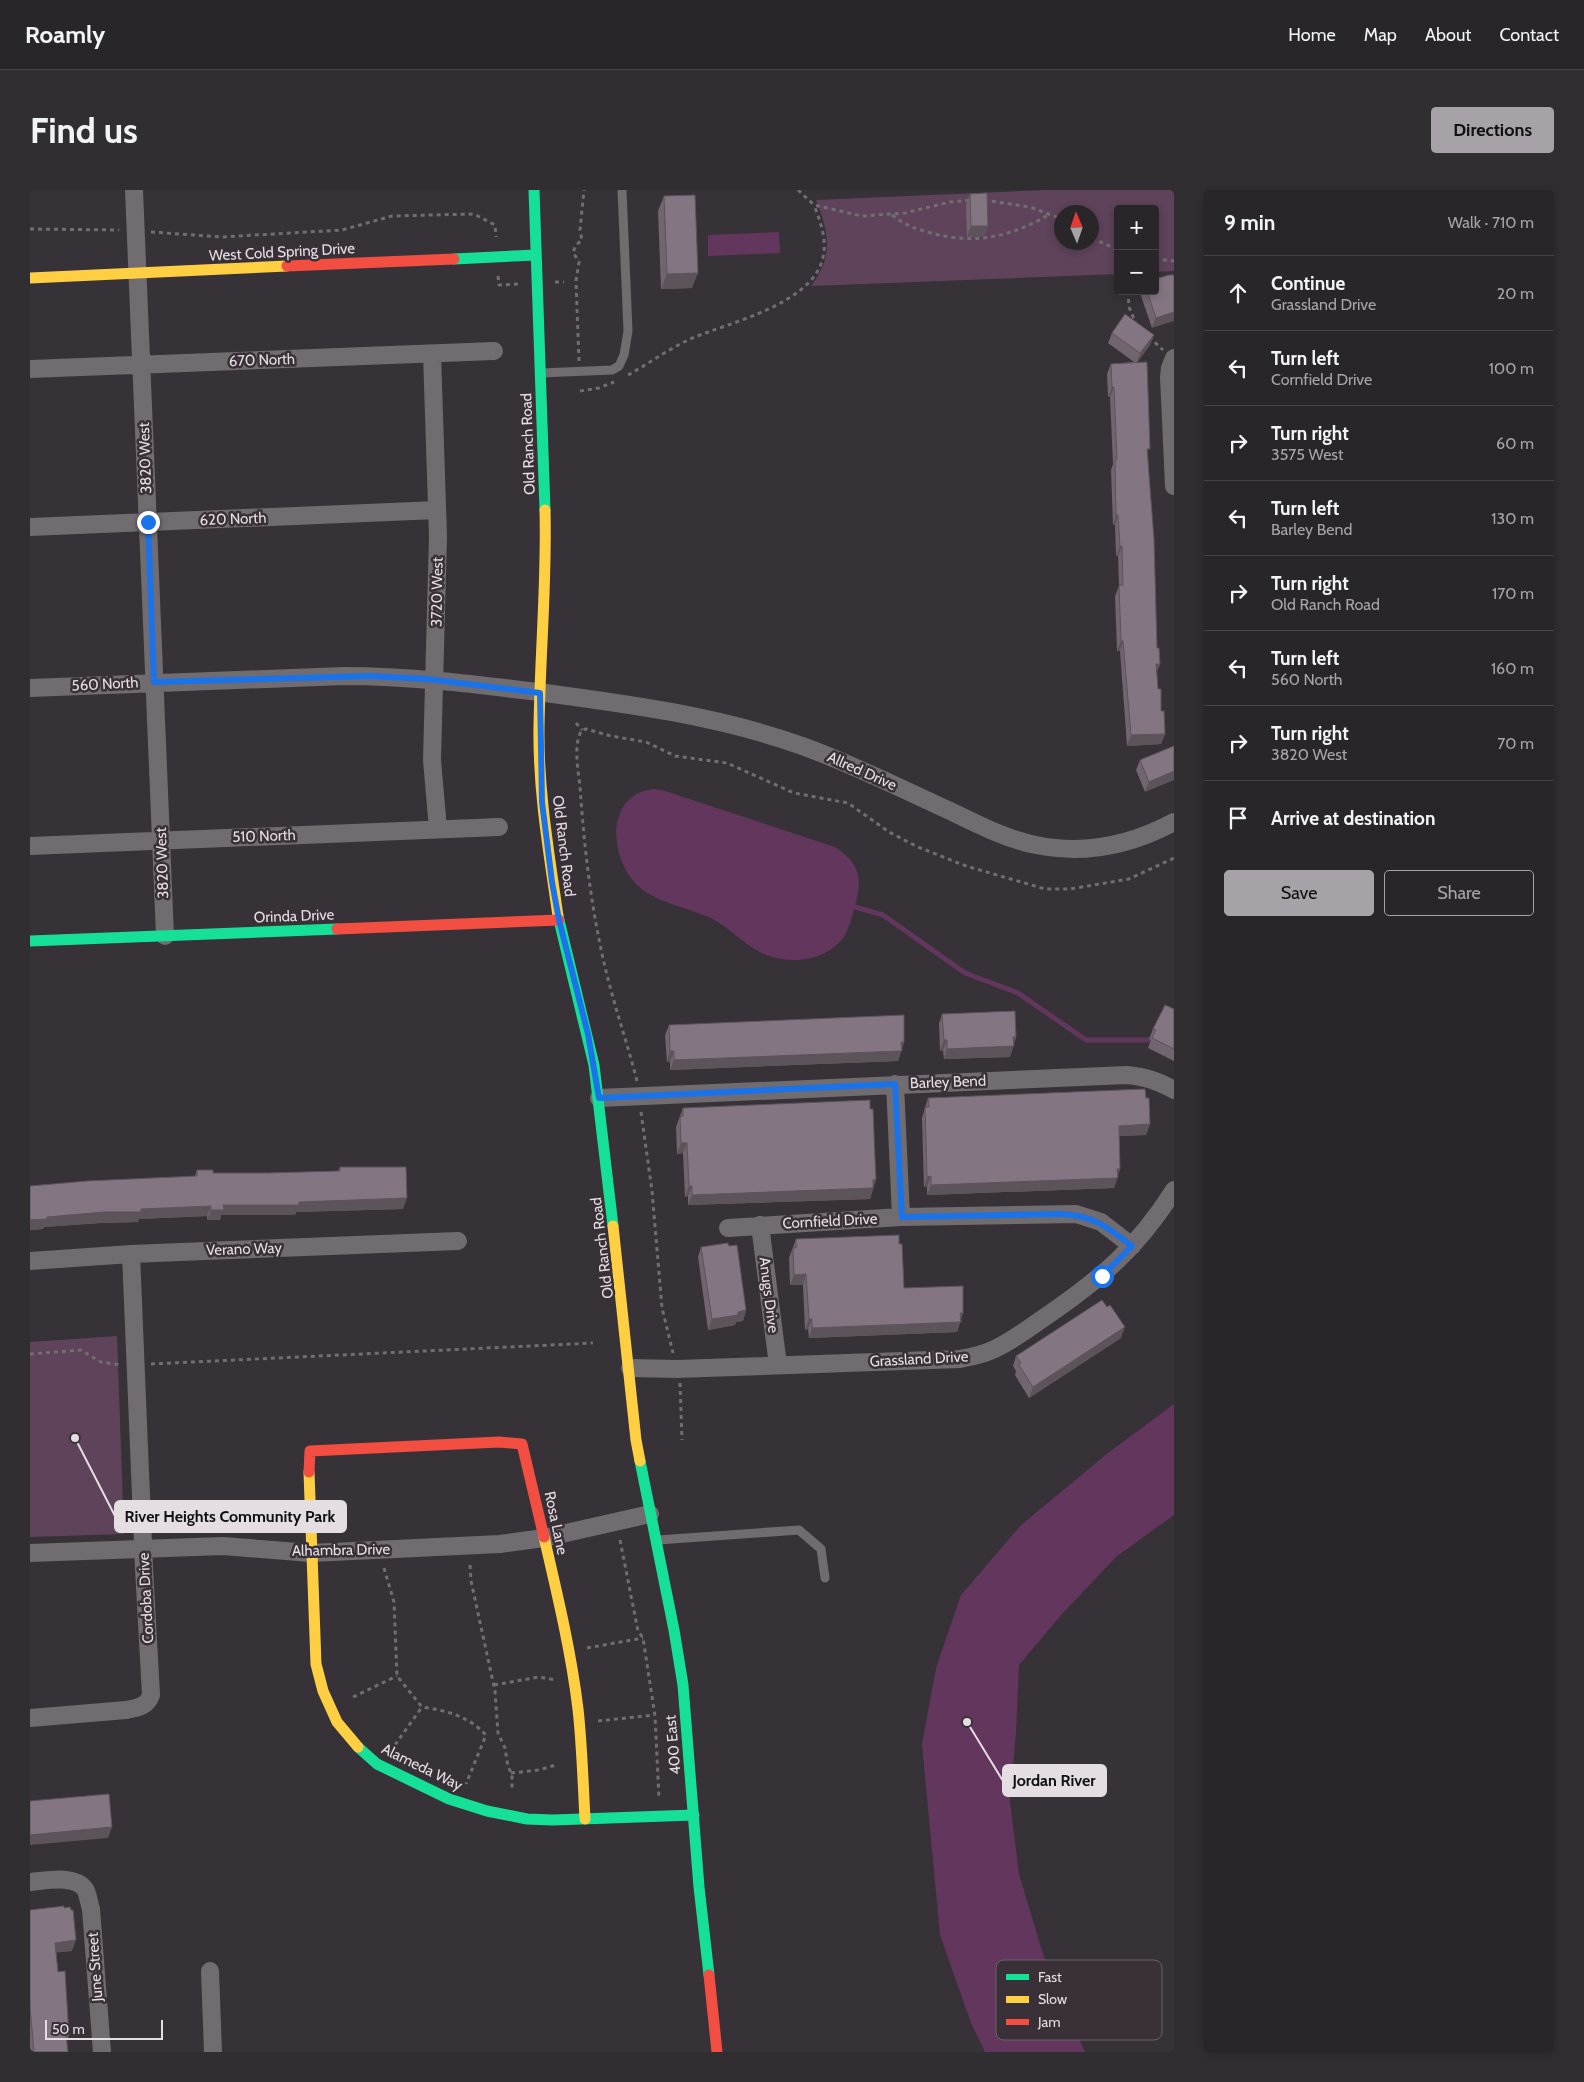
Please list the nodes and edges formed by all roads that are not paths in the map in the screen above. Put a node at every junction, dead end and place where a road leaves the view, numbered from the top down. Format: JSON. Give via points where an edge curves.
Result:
{"nodes":[{"id":1,"x":134,"y":190,"type":"edge"},
{"id":2,"x":534,"y":190,"type":"edge"},
{"id":3,"x":622,"y":190,"type":"edge"},
{"id":4,"x":536,"y":254,"type":"junction"},
{"id":5,"x":138,"y":274,"type":"junction"},
{"id":6,"x":30,"y":278,"type":"edge"},
{"id":7,"x":494,"y":351,"type":"dead end"},
{"id":8,"x":432,"y":354,"type":"junction"},
{"id":9,"x":1169,"y":355,"type":"edge"},
{"id":10,"x":142,"y":364,"type":"junction"},
{"id":11,"x":30,"y":369,"type":"edge"},
{"id":12,"x":541,"y":373,"type":"junction"},
{"id":13,"x":1174,"y":486,"type":"edge"},
{"id":14,"x":437,"y":510,"type":"junction"},
{"id":15,"x":148,"y":522,"type":"junction"},
{"id":16,"x":30,"y":527,"type":"edge"},
{"id":17,"x":433,"y":680,"type":"junction"},
{"id":18,"x":154,"y":682,"type":"junction"},
{"id":19,"x":30,"y":688,"type":"edge"},
{"id":20,"x":540,"y":693,"type":"junction"},
{"id":21,"x":1174,"y":822,"type":"edge"},
{"id":22,"x":499,"y":827,"type":"dead end"},
{"id":23,"x":438,"y":829,"type":"junction"},
{"id":24,"x":161,"y":840,"type":"junction"},
{"id":25,"x":30,"y":846,"type":"edge"},
{"id":26,"x":559,"y":920,"type":"junction"},
{"id":27,"x":165,"y":936,"type":"junction"},
{"id":28,"x":30,"y":941,"type":"edge"},
{"id":29,"x":895,"y":1084,"type":"junction"},
{"id":30,"x":1174,"y":1090,"type":"edge"},
{"id":31,"x":599,"y":1098,"type":"junction"},
{"id":32,"x":1174,"y":1190,"type":"edge"},
{"id":33,"x":902,"y":1217,"type":"junction"},
{"id":34,"x":760,"y":1226,"type":"junction"},
{"id":35,"x":728,"y":1228,"type":"dead end"},
{"id":36,"x":458,"y":1241,"type":"dead end"},
{"id":37,"x":1132,"y":1246,"type":"junction"},
{"id":38,"x":131,"y":1254,"type":"junction"},
{"id":39,"x":30,"y":1262,"type":"edge"},
{"id":40,"x":778,"y":1365,"type":"junction"},
{"id":41,"x":630,"y":1368,"type":"junction"},
{"id":42,"x":636,"y":1440,"type":"joint"},
{"id":43,"x":310,"y":1451,"type":"joint"},
{"id":44,"x":650,"y":1514,"type":"junction"},
{"id":45,"x":544,"y":1538,"type":"junction"},
{"id":46,"x":656,"y":1541,"type":"junction"},
{"id":47,"x":143,"y":1549,"type":"junction"},
{"id":48,"x":30,"y":1553,"type":"edge"},
{"id":49,"x":311,"y":1553,"type":"junction"},
{"id":50,"x":825,"y":1578,"type":"dead end"},
{"id":51,"x":30,"y":1718,"type":"edge"},
{"id":52,"x":694,"y":1815,"type":"junction"},
{"id":53,"x":585,"y":1819,"type":"junction"},
{"id":54,"x":30,"y":1882,"type":"edge"},
{"id":55,"x":210,"y":1971,"type":"dead end"},
{"id":56,"x":102,"y":2052,"type":"edge"},
{"id":57,"x":213,"y":2052,"type":"edge"},
{"id":58,"x":717,"y":2052,"type":"edge"}],
"edges":[{"from":1,"to":5,"type":"street","name":"3820 West"},
{"from":2,"to":4,"type":"street","name":"Old Ranch Road"},
{"from":3,"to":12,"type":"lane","via":[[628,331],[624,355],[619,366],[612,370]]},
{"from":4,"to":5,"type":"street","name":"West Cold Spring Drive"},
{"from":4,"to":12,"type":"street","name":"Old Ranch Road"},
{"from":5,"to":6,"type":"street","name":"West Cold Spring Drive"},
{"from":5,"to":10,"type":"street","name":"3820 West"},
{"from":7,"to":8,"type":"street","name":"670 North"},
{"from":8,"to":10,"type":"street","name":"670 North"},
{"from":8,"to":14,"type":"street","name":"3720 West"},
{"from":9,"to":13,"type":"street"},
{"from":10,"to":11,"type":"street","name":"670 North"},
{"from":10,"to":15,"type":"street","name":"3820 West"},
{"from":12,"to":20,"type":"street","name":"Old Ranch Road","via":[[546,551]]},
{"from":14,"to":15,"type":"street","name":"620 North"},
{"from":14,"to":17,"type":"street","name":"3720 West","via":[[438,589]]},
{"from":15,"to":16,"type":"street","name":"620 North"},
{"from":15,"to":18,"type":"street","name":"3820 West"},
{"from":17,"to":18,"type":"street","name":"560 North","via":[[344,676]]},
{"from":17,"to":20,"type":"street","name":"560 North"},
{"from":17,"to":23,"type":"street","name":"3720 West","via":[[432,760]]},
{"from":18,"to":19,"type":"street","name":"560 North"},
{"from":18,"to":24,"type":"street","name":"3820 West"},
{"from":20,"to":21,"type":"street","name":"Allred Drive","via":[[674,713],[780,740],[838,760],[996,832],[1035,845],[1076,849],[1103,847],[1136,839]]},
{"from":20,"to":26,"type":"street","name":"Old Ranch Road","via":[[542,802]]},
{"from":22,"to":23,"type":"street","name":"510 North"},
{"from":23,"to":24,"type":"street","name":"510 North"},
{"from":24,"to":25,"type":"street","name":"510 North"},
{"from":24,"to":27,"type":"street","name":"3820 West"},
{"from":26,"to":27,"type":"street","name":"Orinda Drive"},
{"from":26,"to":31,"type":"street","name":"Old Ranch Road","via":[[588,1034]]},
{"from":27,"to":28,"type":"street","name":"Orinda Drive"},
{"from":29,"to":30,"type":"street","name":"Barley Bend","via":[[1128,1075],[1144,1076]]},
{"from":29,"to":31,"type":"street","name":"Barley Bend"},
{"from":29,"to":33,"type":"street"},
{"from":31,"to":41,"type":"street","name":"Old Ranch Road"},
{"from":32,"to":37,"type":"street","name":"Grassland Drive","via":[[1148,1229]]},
{"from":33,"to":34,"type":"street","name":"Cornfield Drive"},
{"from":33,"to":37,"type":"street","name":"Cornfield Drive","via":[[1076,1214],[1101,1222]]},
{"from":34,"to":35,"type":"street","name":"Cornfield Drive"},
{"from":34,"to":40,"type":"street","name":"Anugs Drive"},
{"from":36,"to":38,"type":"street","name":"Verano Way"},
{"from":37,"to":40,"type":"street","name":"Grassland Drive","via":[[1114,1266],[1084,1290],[990,1352],[960,1359]]},
{"from":38,"to":39,"type":"street","name":"Verano Way"},
{"from":38,"to":47,"type":"street","name":"Cordoba Drive"},
{"from":40,"to":41,"type":"street","name":"Grassland Drive"},
{"from":41,"to":42,"type":"street","name":"Old Ranch Road"},
{"from":42,"to":44,"type":"street","name":"400 East"},
{"from":43,"to":45,"type":"street","name":"Rosa Lane","via":[[499,1442],[522,1444]]},
{"from":43,"to":49,"type":"street","name":"Alameda Way"},
{"from":44,"to":45,"type":"street","name":"Alhambra Drive"},
{"from":44,"to":46,"type":"street","name":"400 East"},
{"from":45,"to":49,"type":"street","name":"Alhambra Drive","via":[[500,1544]]},
{"from":45,"to":53,"type":"street","name":"Rosa Lane","via":[[576,1694]]},
{"from":46,"to":50,"type":"lane","via":[[799,1530],[821,1548]]},
{"from":46,"to":52,"type":"street","name":"400 East","via":[[683,1685]]},
{"from":47,"to":48,"type":"street","name":"Alhambra Drive"},
{"from":47,"to":49,"type":"street","name":"Alhambra Drive","via":[[223,1546]]},
{"from":47,"to":51,"type":"street","name":"Cordoba Drive","via":[[149,1702],[126,1710]]},
{"from":49,"to":53,"type":"street","name":"Alameda Way","via":[[316,1664],[323,1691],[337,1722],[360,1750],[376,1764],[448,1799],[487,1811],[527,1819]]},
{"from":52,"to":53,"type":"street","name":"Alameda Way"},
{"from":52,"to":58,"type":"street","name":"400 East"},
{"from":54,"to":56,"type":"street","name":"June Street","via":[[70,1881],[86,1890],[91,1909]]},
{"from":55,"to":57,"type":"street"}]}
